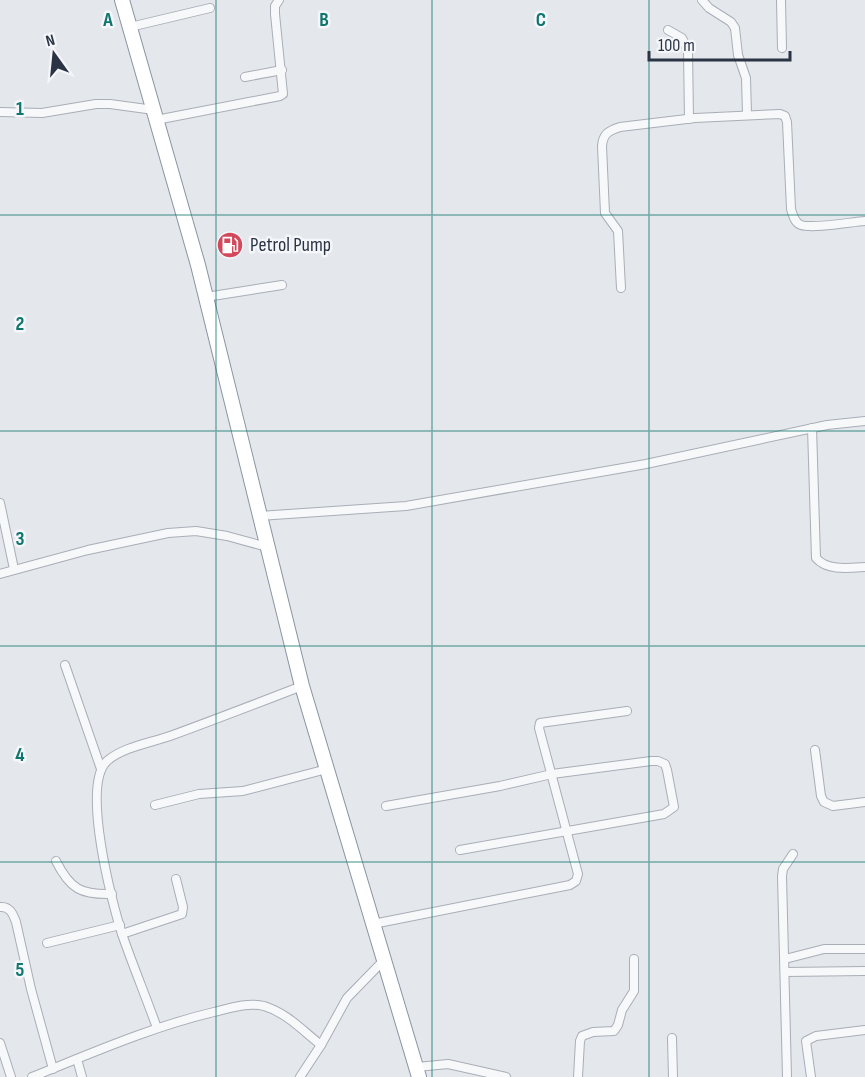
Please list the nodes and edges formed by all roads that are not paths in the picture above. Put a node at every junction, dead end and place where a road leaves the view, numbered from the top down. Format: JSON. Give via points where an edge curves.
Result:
{"nodes":[{"id":1,"x":122,"y":0,"type":"edge"},
{"id":2,"x":279,"y":0,"type":"edge"},
{"id":3,"x":702,"y":0,"type":"edge"},
{"id":4,"x":781,"y":0,"type":"edge"},
{"id":5,"x":210,"y":8,"type":"dead end"},
{"id":6,"x":130,"y":27,"type":"junction"},
{"id":7,"x":668,"y":30,"type":"dead end"},
{"id":8,"x":782,"y":48,"type":"dead end"},
{"id":9,"x":282,"y":70,"type":"junction"},
{"id":10,"x":244,"y":77,"type":"dead end"},
{"id":11,"x":0,"y":112,"type":"edge"},
{"id":12,"x":747,"y":114,"type":"junction"},
{"id":13,"x":155,"y":115,"type":"junction"},
{"id":14,"x":689,"y":119,"type":"junction"},
{"id":15,"x":865,"y":220,"type":"edge"},
{"id":16,"x":282,"y":285,"type":"dead end"},
{"id":17,"x":621,"y":288,"type":"dead end"},
{"id":18,"x":206,"y":297,"type":"junction"},
{"id":19,"x":865,"y":422,"type":"edge"},
{"id":20,"x":812,"y":428,"type":"junction"},
{"id":21,"x":0,"y":503,"type":"edge"},
{"id":22,"x":259,"y":516,"type":"junction"},
{"id":23,"x":267,"y":547,"type":"junction"},
{"id":24,"x":865,"y":567,"type":"edge"},
{"id":25,"x":14,"y":569,"type":"junction"},
{"id":26,"x":0,"y":574,"type":"edge"},
{"id":27,"x":65,"y":665,"type":"dead end"},
{"id":28,"x":302,"y":686,"type":"junction"},
{"id":29,"x":627,"y":711,"type":"dead end"},
{"id":30,"x":816,"y":750,"type":"dead end"},
{"id":31,"x":101,"y":769,"type":"junction"},
{"id":32,"x":327,"y":769,"type":"junction"},
{"id":33,"x":552,"y":774,"type":"junction"},
{"id":34,"x":865,"y":804,"type":"edge"},
{"id":35,"x":155,"y":806,"type":"dead end"},
{"id":36,"x":386,"y":806,"type":"dead end"},
{"id":37,"x":566,"y":830,"type":"junction"},
{"id":38,"x":460,"y":850,"type":"dead end"},
{"id":39,"x":793,"y":854,"type":"dead end"},
{"id":40,"x":56,"y":861,"type":"dead end"},
{"id":41,"x":176,"y":879,"type":"dead end"},
{"id":42,"x":112,"y":894,"type":"junction"},
{"id":43,"x":0,"y":908,"type":"edge"},
{"id":44,"x":373,"y":924,"type":"junction"},
{"id":45,"x":121,"y":930,"type":"junction"},
{"id":46,"x":47,"y":943,"type":"dead end"},
{"id":47,"x":865,"y":949,"type":"edge"},
{"id":48,"x":634,"y":959,"type":"dead end"},
{"id":49,"x":785,"y":959,"type":"junction"},
{"id":50,"x":384,"y":960,"type":"junction"},
{"id":51,"x":865,"y":971,"type":"edge"},
{"id":52,"x":785,"y":972,"type":"junction"},
{"id":53,"x":157,"y":1028,"type":"junction"},
{"id":54,"x":865,"y":1030,"type":"edge"},
{"id":55,"x":672,"y":1038,"type":"dead end"},
{"id":56,"x":0,"y":1043,"type":"edge"},
{"id":57,"x":321,"y":1045,"type":"junction"},
{"id":58,"x":77,"y":1059,"type":"junction"},
{"id":59,"x":53,"y":1068,"type":"junction"},
{"id":60,"x":418,"y":1072,"type":"edge"},
{"id":61,"x":11,"y":1077,"type":"edge"},
{"id":62,"x":32,"y":1077,"type":"edge"},
{"id":63,"x":82,"y":1077,"type":"edge"},
{"id":64,"x":300,"y":1077,"type":"edge"},
{"id":65,"x":506,"y":1077,"type":"edge"},
{"id":66,"x":578,"y":1077,"type":"edge"},
{"id":67,"x":673,"y":1077,"type":"edge"},
{"id":68,"x":787,"y":1077,"type":"edge"},
{"id":69,"x":811,"y":1077,"type":"edge"}],
"edges":[{"from":1,"to":6,"type":"highway"},
{"from":2,"to":9,"type":"street","via":[[275,14]]},
{"from":3,"to":12,"type":"street","via":[[735,28],[746,78]]},
{"from":4,"to":8,"type":"street"},
{"from":5,"to":6,"type":"street"},
{"from":6,"to":13,"type":"highway"},
{"from":7,"to":14,"type":"street","via":[[682,38],[688,51]]},
{"from":9,"to":10,"type":"street"},
{"from":9,"to":13,"type":"street","via":[[284,90],[280,96]]},
{"from":11,"to":13,"type":"street","via":[[42,113],[110,104]]},
{"from":12,"to":14,"type":"street"},
{"from":12,"to":15,"type":"street","via":[[785,116],[794,219],[801,225]]},
{"from":13,"to":18,"type":"highway"},
{"from":14,"to":17,"type":"street","via":[[620,127],[603,137],[605,213],[618,231]]},
{"from":16,"to":18,"type":"street"},
{"from":18,"to":22,"type":"highway"},
{"from":19,"to":20,"type":"street"},
{"from":20,"to":22,"type":"street","via":[[646,464],[406,506]]},
{"from":20,"to":24,"type":"street","via":[[816,558],[829,566]]},
{"from":21,"to":25,"type":"street"},
{"from":22,"to":23,"type":"highway"},
{"from":23,"to":25,"type":"street","via":[[207,532],[178,532],[141,537]]},
{"from":23,"to":28,"type":"highway"},
{"from":25,"to":26,"type":"street"},
{"from":27,"to":31,"type":"street"},
{"from":28,"to":31,"type":"street","via":[[136,747],[106,762]]},
{"from":28,"to":32,"type":"highway"},
{"from":29,"to":33,"type":"street","via":[[540,723]]},
{"from":30,"to":34,"type":"street","via":[[824,802],[833,806]]},
{"from":31,"to":42,"type":"street","via":[[96,802]]},
{"from":32,"to":35,"type":"street","via":[[243,791],[199,794]]},
{"from":32,"to":44,"type":"highway"},
{"from":33,"to":36,"type":"street"},
{"from":33,"to":37,"type":"street"},
{"from":33,"to":37,"type":"street","via":[[651,761],[665,764],[667,770],[674,801],[671,810]]},
{"from":37,"to":38,"type":"street"},
{"from":37,"to":44,"type":"street","via":[[578,874],[570,885]]},
{"from":39,"to":49,"type":"street","via":[[782,876]]},
{"from":40,"to":42,"type":"street","via":[[69,884],[80,891]]},
{"from":41,"to":45,"type":"street","via":[[182,914]]},
{"from":42,"to":45,"type":"street"},
{"from":43,"to":59,"type":"street","via":[[8,908],[16,922]]},
{"from":44,"to":50,"type":"highway"},
{"from":45,"to":46,"type":"street"},
{"from":45,"to":53,"type":"street"},
{"from":47,"to":49,"type":"street","via":[[824,949]]},
{"from":48,"to":66,"type":"street","via":[[634,991],[614,1031],[582,1036]]},
{"from":49,"to":52,"type":"street"},
{"from":50,"to":57,"type":"street","via":[[347,998]]},
{"from":50,"to":60,"type":"highway"},
{"from":51,"to":52,"type":"street"},
{"from":52,"to":68,"type":"street"},
{"from":53,"to":57,"type":"street","via":[[243,1005],[262,1006],[281,1012]]},
{"from":53,"to":58,"type":"street"},
{"from":54,"to":69,"type":"street","via":[[809,1038],[806,1046]]},
{"from":55,"to":67,"type":"street"},
{"from":56,"to":61,"type":"street"},
{"from":57,"to":64,"type":"street"},
{"from":58,"to":59,"type":"street"},
{"from":58,"to":63,"type":"street"},
{"from":59,"to":62,"type":"street"},
{"from":60,"to":65,"type":"street","via":[[448,1064]]}]}
